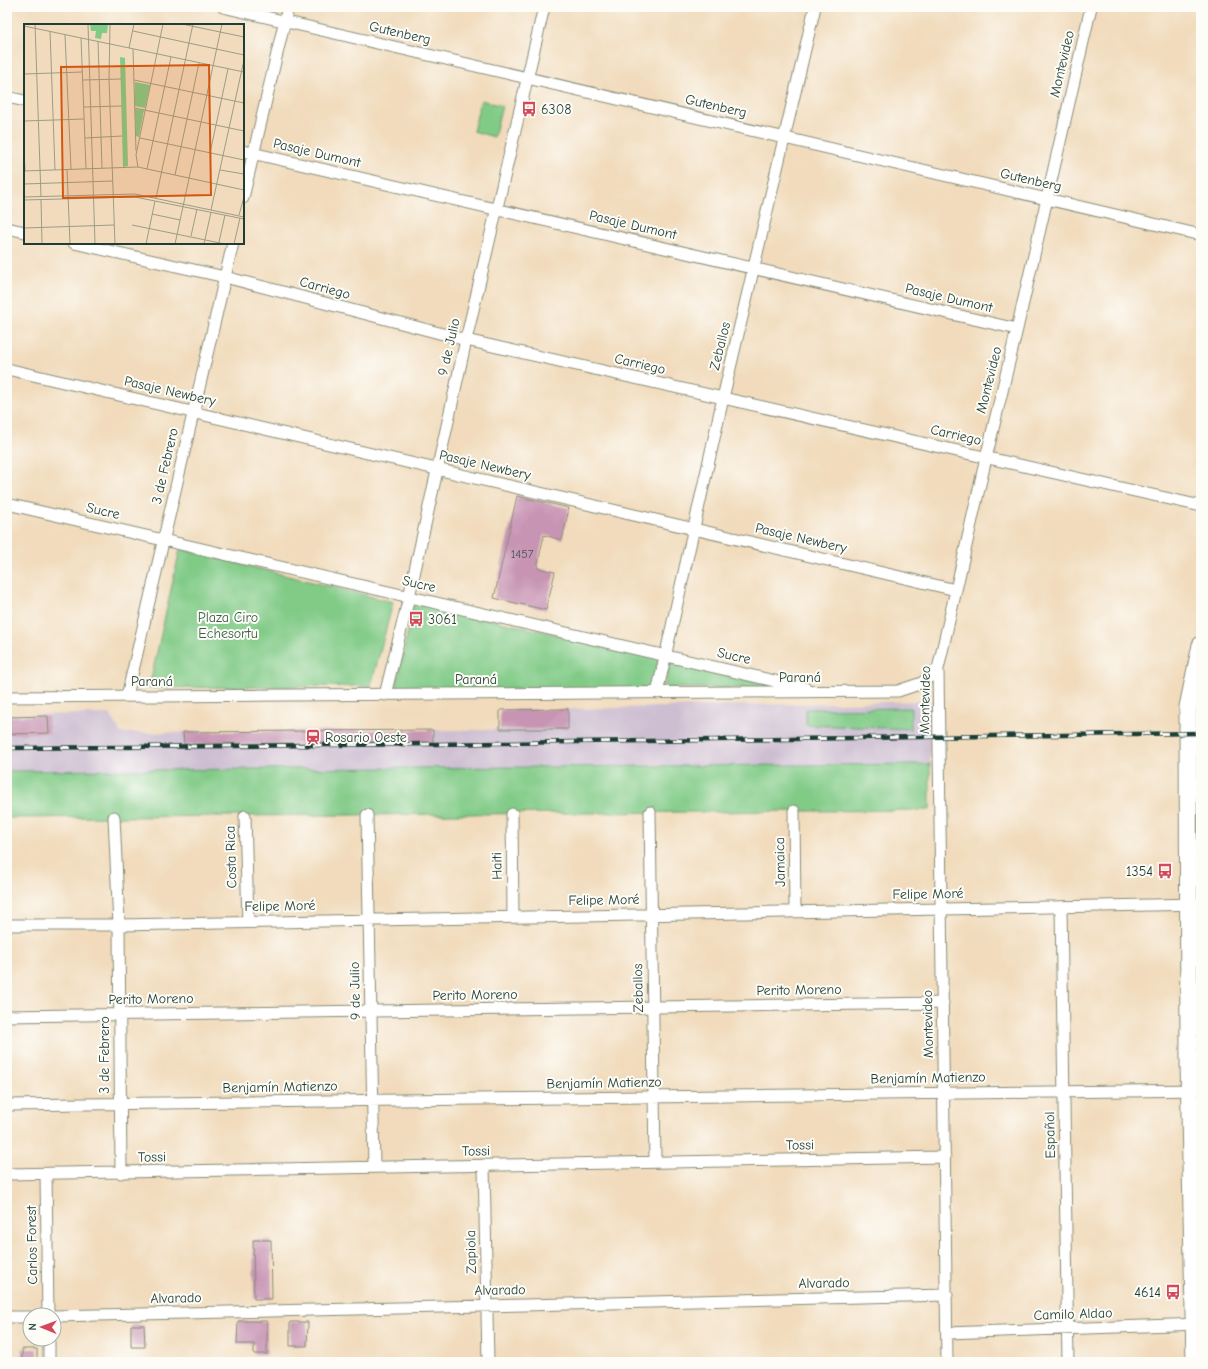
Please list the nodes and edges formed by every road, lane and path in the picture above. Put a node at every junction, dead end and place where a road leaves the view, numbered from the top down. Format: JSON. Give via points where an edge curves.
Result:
{"nodes":[{"id":1,"x":223,"y":7,"type":"edge"},
{"id":2,"x":288,"y":7,"type":"edge"},
{"id":3,"x":544,"y":7,"type":"edge"},
{"id":4,"x":815,"y":7,"type":"edge"},
{"id":5,"x":1091,"y":7,"type":"edge"},
{"id":6,"x":284,"y":21,"type":"junction"},
{"id":7,"x":527,"y":78,"type":"junction"},
{"id":8,"x":7,"y":97,"type":"edge"},
{"id":9,"x":24,"y":102,"type":"edge"},
{"id":10,"x":785,"y":138,"type":"junction"},
{"id":11,"x":248,"y":152,"type":"edge"},
{"id":12,"x":244,"y":189,"type":"edge"},
{"id":13,"x":1047,"y":199,"type":"junction"},
{"id":14,"x":497,"y":210,"type":"junction"},
{"id":15,"x":7,"y":228,"type":"edge"},
{"id":16,"x":24,"y":232,"type":"edge"},
{"id":17,"x":1201,"y":235,"type":"edge"},
{"id":18,"x":78,"y":244,"type":"edge"},
{"id":19,"x":232,"y":244,"type":"edge"},
{"id":20,"x":754,"y":268,"type":"junction"},
{"id":21,"x":225,"y":277,"type":"junction"},
{"id":22,"x":1017,"y":328,"type":"junction"},
{"id":23,"x":466,"y":340,"type":"junction"},
{"id":24,"x":7,"y":369,"type":"edge"},
{"id":25,"x":723,"y":398,"type":"junction"},
{"id":26,"x":193,"y":412,"type":"junction"},
{"id":27,"x":986,"y":458,"type":"junction"},
{"id":28,"x":438,"y":469,"type":"junction"},
{"id":29,"x":7,"y":504,"type":"edge"},
{"id":30,"x":1201,"y":506,"type":"edge"},
{"id":31,"x":694,"y":529,"type":"junction"},
{"id":32,"x":163,"y":540,"type":"junction"},
{"id":33,"x":956,"y":590,"type":"junction"},
{"id":34,"x":409,"y":597,"type":"junction"},
{"id":35,"x":1201,"y":645,"type":"edge"},
{"id":36,"x":665,"y":656,"type":"junction"},
{"id":37,"x":938,"y":669,"type":"junction"},
{"id":38,"x":824,"y":692,"type":"junction"},
{"id":39,"x":657,"y":693,"type":"junction"},
{"id":40,"x":385,"y":695,"type":"junction"},
{"id":41,"x":127,"y":696,"type":"junction"},
{"id":42,"x":7,"y":697,"type":"edge"},
{"id":43,"x":794,"y":811,"type":"dead end"},
{"id":44,"x":650,"y":812,"type":"dead end"},
{"id":45,"x":512,"y":814,"type":"dead end"},
{"id":46,"x":367,"y":815,"type":"dead end"},
{"id":47,"x":245,"y":816,"type":"dead end"},
{"id":48,"x":114,"y":817,"type":"dead end"},
{"id":49,"x":1195,"y":904,"type":"edge"},
{"id":50,"x":1061,"y":907,"type":"junction"},
{"id":51,"x":942,"y":909,"type":"junction"},
{"id":52,"x":795,"y":912,"type":"junction"},
{"id":53,"x":652,"y":915,"type":"junction"},
{"id":54,"x":513,"y":917,"type":"junction"},
{"id":55,"x":369,"y":920,"type":"junction"},
{"id":56,"x":248,"y":922,"type":"junction"},
{"id":57,"x":7,"y":925,"type":"edge"},
{"id":58,"x":119,"y":925,"type":"junction"},
{"id":59,"x":943,"y":1004,"type":"junction"},
{"id":60,"x":653,"y":1007,"type":"junction"},
{"id":61,"x":371,"y":1011,"type":"junction"},
{"id":62,"x":119,"y":1015,"type":"junction"},
{"id":63,"x":7,"y":1016,"type":"edge"},
{"id":64,"x":1196,"y":1090,"type":"edge"},
{"id":65,"x":1064,"y":1092,"type":"junction"},
{"id":66,"x":944,"y":1093,"type":"junction"},
{"id":67,"x":654,"y":1097,"type":"junction"},
{"id":68,"x":372,"y":1101,"type":"junction"},
{"id":69,"x":119,"y":1104,"type":"junction"},
{"id":70,"x":7,"y":1105,"type":"edge"},
{"id":71,"x":945,"y":1157,"type":"junction"},
{"id":72,"x":655,"y":1162,"type":"junction"},
{"id":73,"x":484,"y":1165,"type":"junction"},
{"id":74,"x":374,"y":1167,"type":"junction"},
{"id":75,"x":121,"y":1173,"type":"junction"},
{"id":76,"x":7,"y":1174,"type":"edge"},
{"id":77,"x":46,"y":1174,"type":"junction"},
{"id":78,"x":947,"y":1295,"type":"junction"},
{"id":79,"x":487,"y":1306,"type":"junction"},
{"id":80,"x":48,"y":1307,"type":"edge"},
{"id":81,"x":62,"y":1316,"type":"edge"},
{"id":82,"x":7,"y":1317,"type":"edge"},
{"id":83,"x":22,"y":1317,"type":"edge"},
{"id":84,"x":1197,"y":1324,"type":"edge"},
{"id":85,"x":1067,"y":1329,"type":"junction"},
{"id":86,"x":947,"y":1333,"type":"junction"},
{"id":87,"x":49,"y":1347,"type":"edge"},
{"id":88,"x":49,"y":1362,"type":"edge"},
{"id":89,"x":488,"y":1362,"type":"edge"},
{"id":90,"x":948,"y":1362,"type":"edge"},
{"id":91,"x":1068,"y":1362,"type":"edge"},
{"id":92,"x":1195,"y":1362,"type":"edge"}],
"edges":[{"from":1,"to":6,"type":"street","name":"Gutenberg"},
{"from":2,"to":6,"type":"street"},
{"from":3,"to":7,"type":"street","name":"9 de Julio"},
{"from":4,"to":10,"type":"street","name":"Zeballos"},
{"from":5,"to":13,"type":"street","name":"Montevideo"},
{"from":6,"to":7,"type":"street","name":"Gutenberg"},
{"from":6,"to":11,"type":"street"},
{"from":7,"to":10,"type":"street","name":"Gutenberg"},
{"from":7,"to":14,"type":"street","name":"9 de Julio"},
{"from":8,"to":9,"type":"street"},
{"from":10,"to":13,"type":"street","name":"Gutenberg"},
{"from":10,"to":20,"type":"street","name":"Zeballos"},
{"from":11,"to":12,"type":"street"},
{"from":11,"to":14,"type":"street","name":"Pasaje Dumont"},
{"from":13,"to":17,"type":"street","name":"Gutenberg"},
{"from":13,"to":22,"type":"street","name":"Montevideo"},
{"from":14,"to":20,"type":"street","name":"Pasaje Dumont"},
{"from":14,"to":23,"type":"street","name":"9 de Julio"},
{"from":15,"to":16,"type":"street"},
{"from":18,"to":21,"type":"street","name":"Carriego"},
{"from":19,"to":21,"type":"street","name":"3 de Febrero"},
{"from":20,"to":22,"type":"street","name":"Pasaje Dumont"},
{"from":20,"to":25,"type":"street","name":"Zeballos"},
{"from":21,"to":23,"type":"street","name":"Carriego"},
{"from":21,"to":26,"type":"street","name":"3 de Febrero"},
{"from":22,"to":27,"type":"street","name":"Montevideo"},
{"from":23,"to":25,"type":"street","name":"Carriego"},
{"from":23,"to":28,"type":"street","name":"9 de Julio"},
{"from":24,"to":26,"type":"street","name":"Pasaje Newbery"},
{"from":25,"to":27,"type":"street","name":"Carriego"},
{"from":25,"to":31,"type":"street","name":"Zeballos"},
{"from":26,"to":28,"type":"street","name":"Pasaje Newbery"},
{"from":26,"to":32,"type":"street","name":"3 de Febrero"},
{"from":27,"to":30,"type":"street","name":"Carriego"},
{"from":27,"to":33,"type":"street","name":"Montevideo"},
{"from":28,"to":31,"type":"street","name":"Pasaje Newbery"},
{"from":28,"to":34,"type":"street","name":"9 de Julio"},
{"from":29,"to":32,"type":"street","name":"Sucre"},
{"from":31,"to":33,"type":"street","name":"Pasaje Newbery"},
{"from":31,"to":36,"type":"street","name":"Zeballos"},
{"from":32,"to":34,"type":"street","name":"Sucre"},
{"from":32,"to":41,"type":"street","name":"3 de Febrero"},
{"from":33,"to":37,"type":"street","name":"Montevideo"},
{"from":34,"to":36,"type":"street","name":"Sucre"},
{"from":34,"to":40,"type":"street","name":"9 de Julio"},
{"from":35,"to":49,"type":"main road","via":[[1188,707]]},
{"from":36,"to":38,"type":"street","name":"Sucre"},
{"from":36,"to":39,"type":"street","name":"Zeballos"},
{"from":37,"to":38,"type":"street","name":"Paraná","via":[[922,683],[898,691]]},
{"from":37,"to":51,"type":"street","name":"Montevideo"},
{"from":38,"to":39,"type":"street","name":"Paraná"},
{"from":39,"to":40,"type":"street","name":"Paraná"},
{"from":40,"to":41,"type":"street","name":"Paraná"},
{"from":41,"to":42,"type":"street","name":"Paraná"},
{"from":43,"to":52,"type":"street","name":"Jamaica"},
{"from":44,"to":53,"type":"street","name":"Zeballos"},
{"from":45,"to":54,"type":"street","name":"Haiti"},
{"from":46,"to":55,"type":"street","name":"9 de Julio"},
{"from":47,"to":56,"type":"street","name":"Costa Rica"},
{"from":48,"to":58,"type":"street","name":"3 de Febrero"},
{"from":49,"to":50,"type":"street","name":"Felipe Moré"},
{"from":49,"to":64,"type":"main road"},
{"from":50,"to":51,"type":"street","name":"Felipe Moré"},
{"from":50,"to":65,"type":"street","name":"Español"},
{"from":51,"to":52,"type":"street","name":"Felipe Moré"},
{"from":51,"to":59,"type":"street","name":"Montevideo"},
{"from":52,"to":53,"type":"street","name":"Felipe Moré"},
{"from":53,"to":54,"type":"street","name":"Felipe Moré"},
{"from":53,"to":60,"type":"street","name":"Zeballos"},
{"from":54,"to":55,"type":"street","name":"Felipe Moré"},
{"from":55,"to":56,"type":"street","name":"Felipe Moré"},
{"from":55,"to":61,"type":"street","name":"9 de Julio"},
{"from":56,"to":58,"type":"street","name":"Felipe Moré"},
{"from":57,"to":58,"type":"street","name":"Felipe Moré"},
{"from":58,"to":62,"type":"street","name":"3 de Febrero"},
{"from":59,"to":60,"type":"street","name":"Perito Moreno"},
{"from":59,"to":66,"type":"street","name":"Montevideo"},
{"from":60,"to":61,"type":"street","name":"Perito Moreno"},
{"from":60,"to":67,"type":"street","name":"Zeballos"},
{"from":61,"to":62,"type":"street","name":"Perito Moreno"},
{"from":61,"to":68,"type":"street","name":"9 de Julio"},
{"from":62,"to":63,"type":"street","name":"Perito Moreno"},
{"from":62,"to":69,"type":"street","name":"3 de Febrero"},
{"from":64,"to":65,"type":"street","name":"Benjamín Matienzo"},
{"from":64,"to":84,"type":"main road"},
{"from":65,"to":66,"type":"street","name":"Benjamín Matienzo"},
{"from":65,"to":85,"type":"street","name":"Español"},
{"from":66,"to":67,"type":"street","name":"Benjamín Matienzo"},
{"from":66,"to":71,"type":"street","name":"Montevideo"},
{"from":67,"to":68,"type":"street","name":"Benjamín Matienzo"},
{"from":67,"to":72,"type":"street","name":"Zeballos"},
{"from":68,"to":69,"type":"street","name":"Benjamín Matienzo"},
{"from":68,"to":74,"type":"street","name":"9 de Julio"},
{"from":69,"to":70,"type":"street","name":"Benjamín Matienzo"},
{"from":69,"to":75,"type":"street","name":"3 de Febrero"},
{"from":71,"to":72,"type":"street","name":"Tossi"},
{"from":71,"to":78,"type":"street","name":"Montevideo"},
{"from":72,"to":73,"type":"street","name":"Tossi"},
{"from":73,"to":74,"type":"street","name":"Tossi"},
{"from":73,"to":79,"type":"street","name":"Zapiola"},
{"from":74,"to":75,"type":"street","name":"Tossi"},
{"from":75,"to":77,"type":"street","name":"Tossi"},
{"from":76,"to":77,"type":"street","name":"Tossi"},
{"from":77,"to":80,"type":"street","name":"Carlos Forest"},
{"from":78,"to":79,"type":"street","name":"Alvarado"},
{"from":78,"to":86,"type":"street","name":"Montevideo"},
{"from":79,"to":81,"type":"street","name":"Alvarado"},
{"from":79,"to":89,"type":"street","name":"Zapiola"},
{"from":82,"to":83,"type":"street"},
{"from":84,"to":85,"type":"street","name":"Camilo Aldao"},
{"from":84,"to":92,"type":"main road"},
{"from":85,"to":86,"type":"street","name":"Camilo Aldao"},
{"from":85,"to":91,"type":"street","name":"Español"},
{"from":86,"to":90,"type":"street","name":"Montevideo"},
{"from":87,"to":88,"type":"street"}]}
